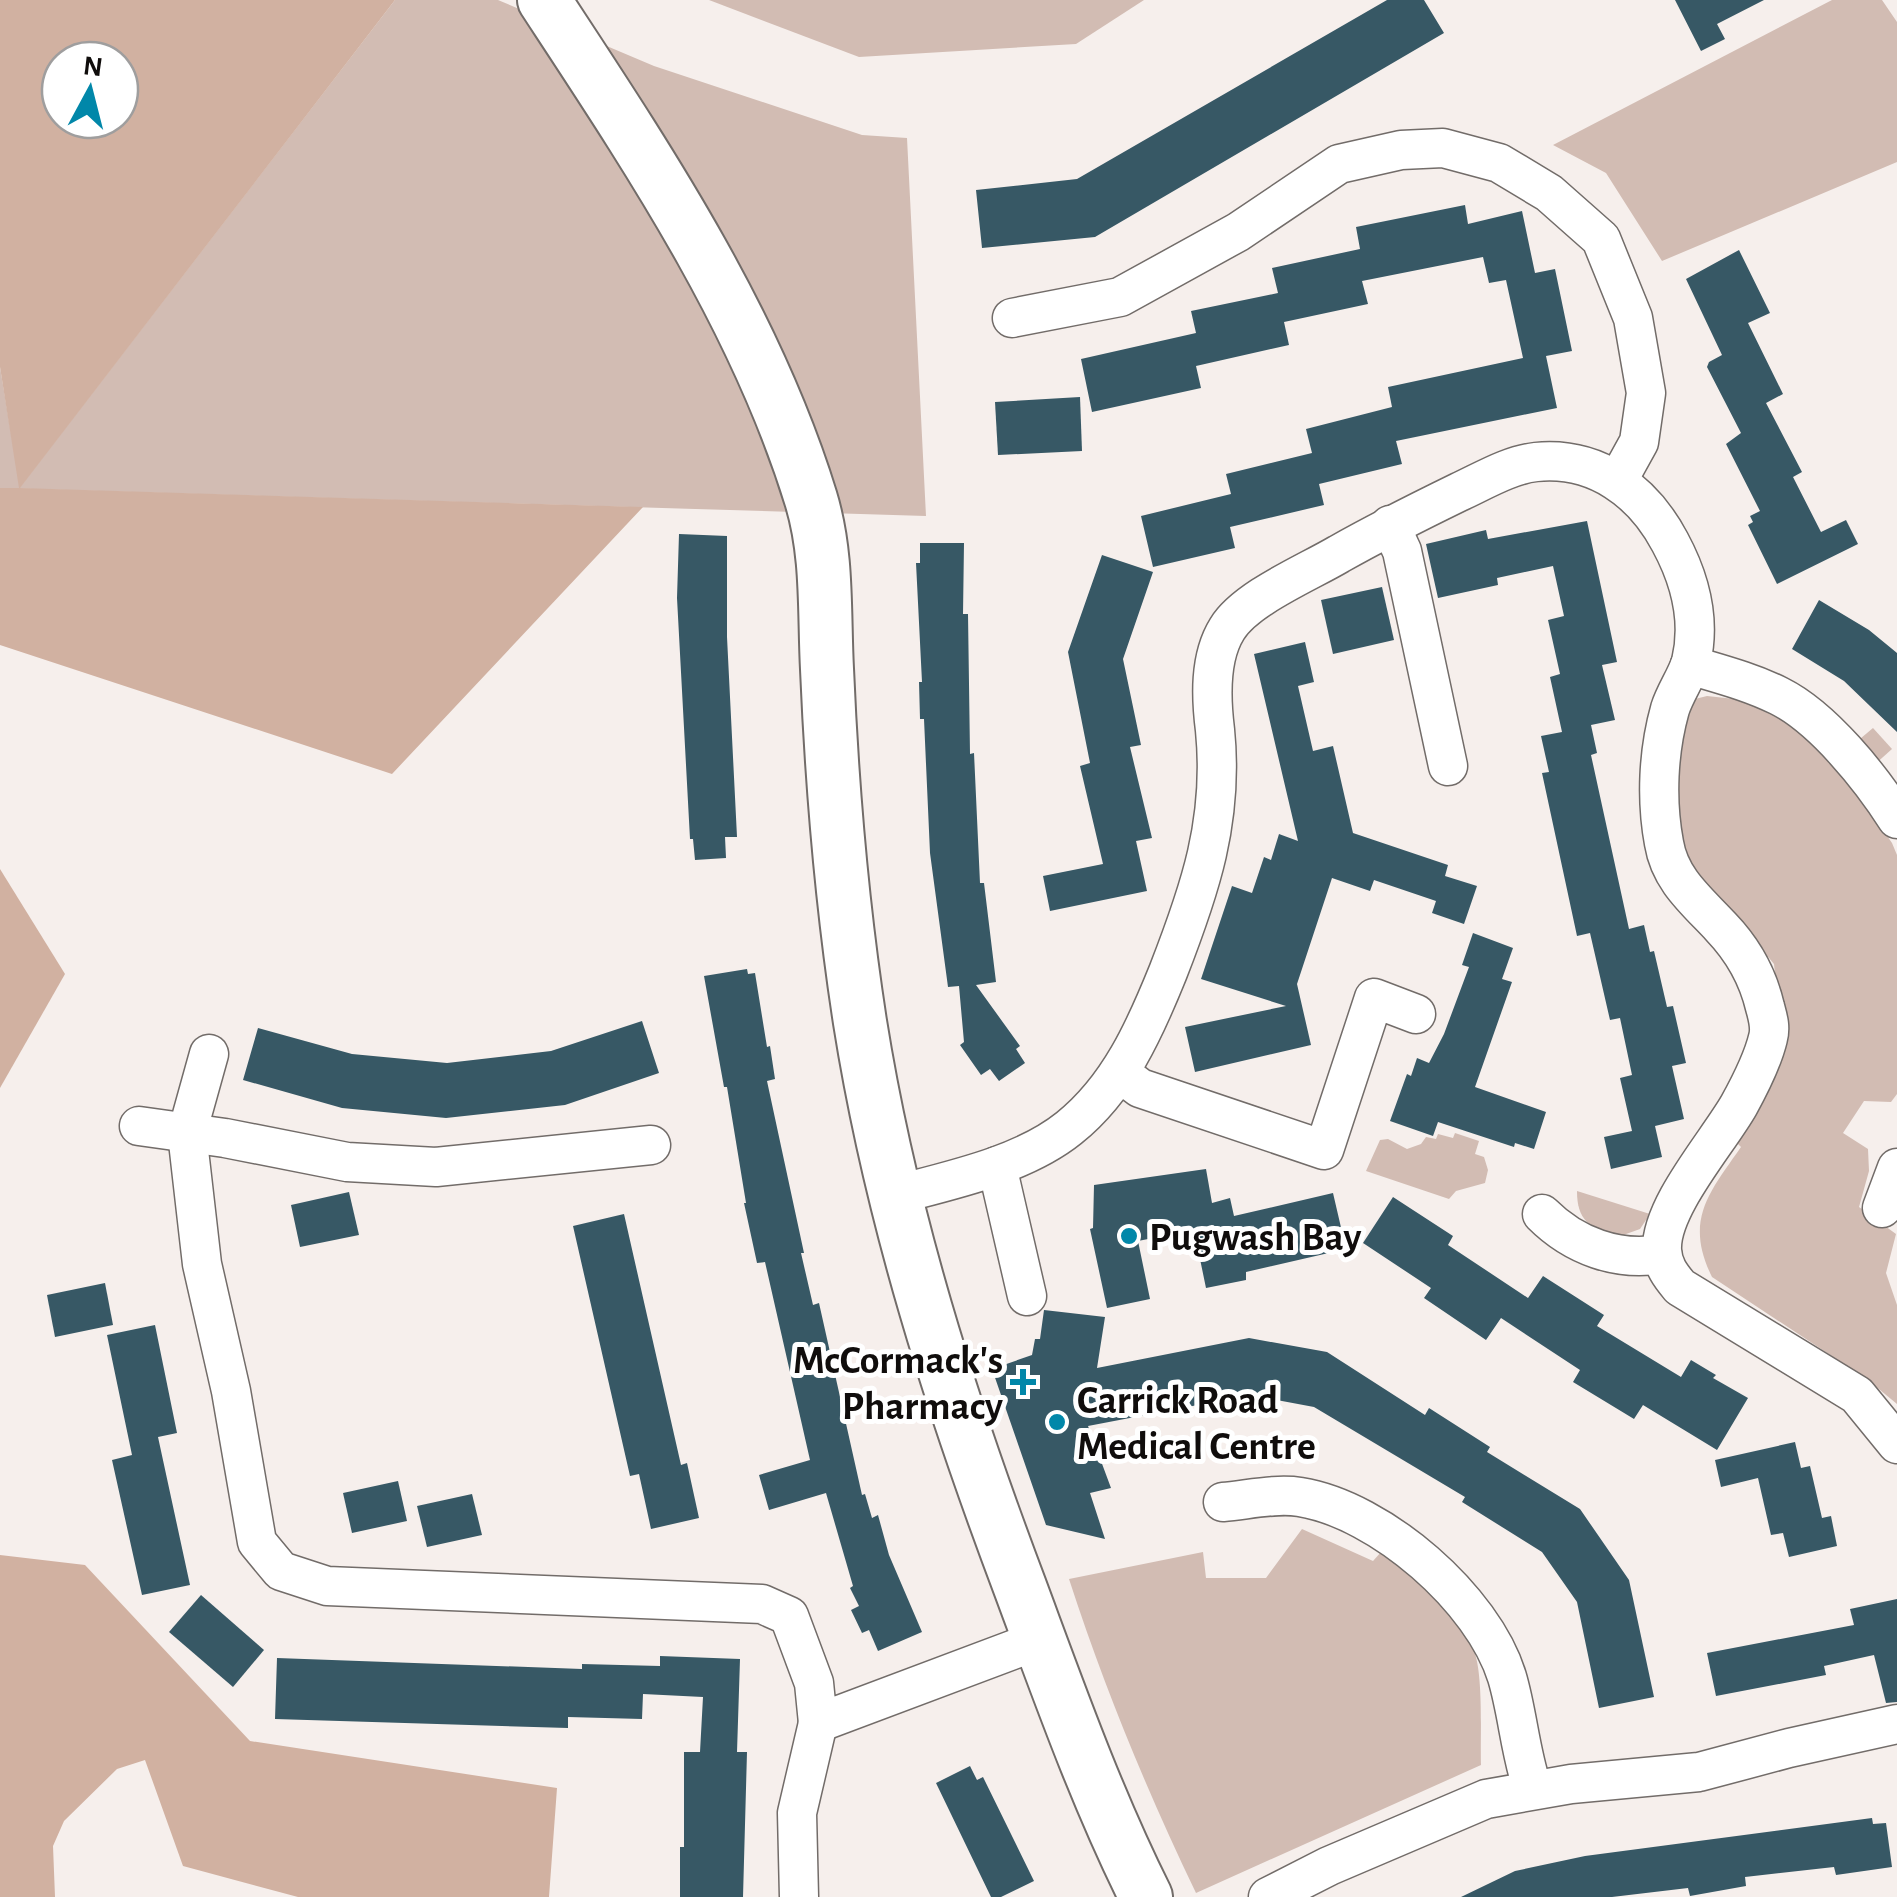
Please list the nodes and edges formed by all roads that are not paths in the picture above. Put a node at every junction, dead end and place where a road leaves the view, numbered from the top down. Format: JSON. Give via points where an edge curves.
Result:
{"nodes":[{"id":1,"x":544,"y":0,"type":"edge"},
{"id":2,"x":1012,"y":318,"type":"dead end"},
{"id":3,"x":1618,"y":480,"type":"junction"},
{"id":4,"x":1390,"y":526,"type":"junction"},
{"id":5,"x":1690,"y":665,"type":"junction"},
{"id":6,"x":1448,"y":766,"type":"dead end"},
{"id":7,"x":1897,"y":819,"type":"edge"},
{"id":8,"x":1416,"y":1014,"type":"dead end"},
{"id":9,"x":209,"y":1054,"type":"dead end"},
{"id":10,"x":1120,"y":1072,"type":"junction"},
{"id":11,"x":139,"y":1126,"type":"dead end"},
{"id":12,"x":188,"y":1133,"type":"junction"},
{"id":13,"x":652,"y":1145,"type":"dead end"},
{"id":14,"x":997,"y":1166,"type":"junction"},
{"id":15,"x":1897,"y":1168,"type":"edge"},
{"id":16,"x":896,"y":1196,"type":"junction"},
{"id":17,"x":1882,"y":1208,"type":"dead end"},
{"id":18,"x":1542,"y":1214,"type":"dead end"},
{"id":19,"x":1662,"y":1254,"type":"junction"},
{"id":20,"x":1027,"y":1296,"type":"dead end"},
{"id":21,"x":1897,"y":1444,"type":"edge"},
{"id":22,"x":1222,"y":1502,"type":"dead end"},
{"id":23,"x":1038,"y":1640,"type":"junction"},
{"id":24,"x":818,"y":1722,"type":"junction"},
{"id":25,"x":1897,"y":1724,"type":"edge"},
{"id":26,"x":1533,"y":1790,"type":"junction"},
{"id":27,"x":799,"y":1897,"type":"edge"},
{"id":28,"x":1146,"y":1897,"type":"edge"},
{"id":29,"x":1268,"y":1897,"type":"edge"}],
"edges":[{"from":1,"to":16,"type":"street","via":[[738,314],[810,496],[824,549],[849,934]]},
{"from":2,"to":3,"type":"street","via":[[1120,297],[1238,232],[1339,164],[1443,148],[1499,163],[1549,193],[1601,239],[1633,318],[1646,392],[1639,442]]},
{"from":3,"to":4,"type":"street","via":[[1538,462],[1506,470]]},
{"from":3,"to":5,"type":"street","via":[[1648,507],[1691,585]]},
{"from":4,"to":6,"type":"street","via":[[1402,551]]},
{"from":4,"to":10,"type":"street","via":[[1258,601],[1224,632],[1212,698],[1216,807],[1199,894],[1149,1020]]},
{"from":5,"to":7,"type":"street","via":[[1781,697],[1817,722]]},
{"from":5,"to":19,"type":"street","via":[[1670,708],[1657,792],[1664,851],[1684,890],[1725,930],[1759,979],[1770,1031],[1740,1103],[1666,1227]]},
{"from":8,"to":10,"type":"street","via":[[1374,998],[1324,1150],[1140,1088]]},
{"from":9,"to":12,"type":"street"},
{"from":10,"to":14,"type":"street","via":[[1068,1130]]},
{"from":11,"to":12,"type":"street"},
{"from":12,"to":13,"type":"street","via":[[347,1162],[436,1167]]},
{"from":12,"to":24,"type":"street","via":[[202,1264],[258,1542],[281,1571],[327,1586],[762,1604],[789,1616],[814,1684]]},
{"from":14,"to":16,"type":"street"},
{"from":14,"to":20,"type":"street"},
{"from":15,"to":17,"type":"street"},
{"from":16,"to":23,"type":"street","via":[[935,1347]]},
{"from":18,"to":19,"type":"street","via":[[1571,1239],[1618,1256]]},
{"from":19,"to":21,"type":"street","via":[[1680,1286],[1857,1395]]},
{"from":22,"to":26,"type":"street","via":[[1316,1500],[1378,1526],[1432,1572],[1487,1630],[1507,1678]]},
{"from":23,"to":24,"type":"street"},
{"from":23,"to":28,"type":"street"},
{"from":24,"to":27,"type":"street","via":[[797,1813]]},
{"from":25,"to":26,"type":"street","via":[[1699,1772]]},
{"from":26,"to":29,"type":"street","via":[[1486,1800]]}]}
